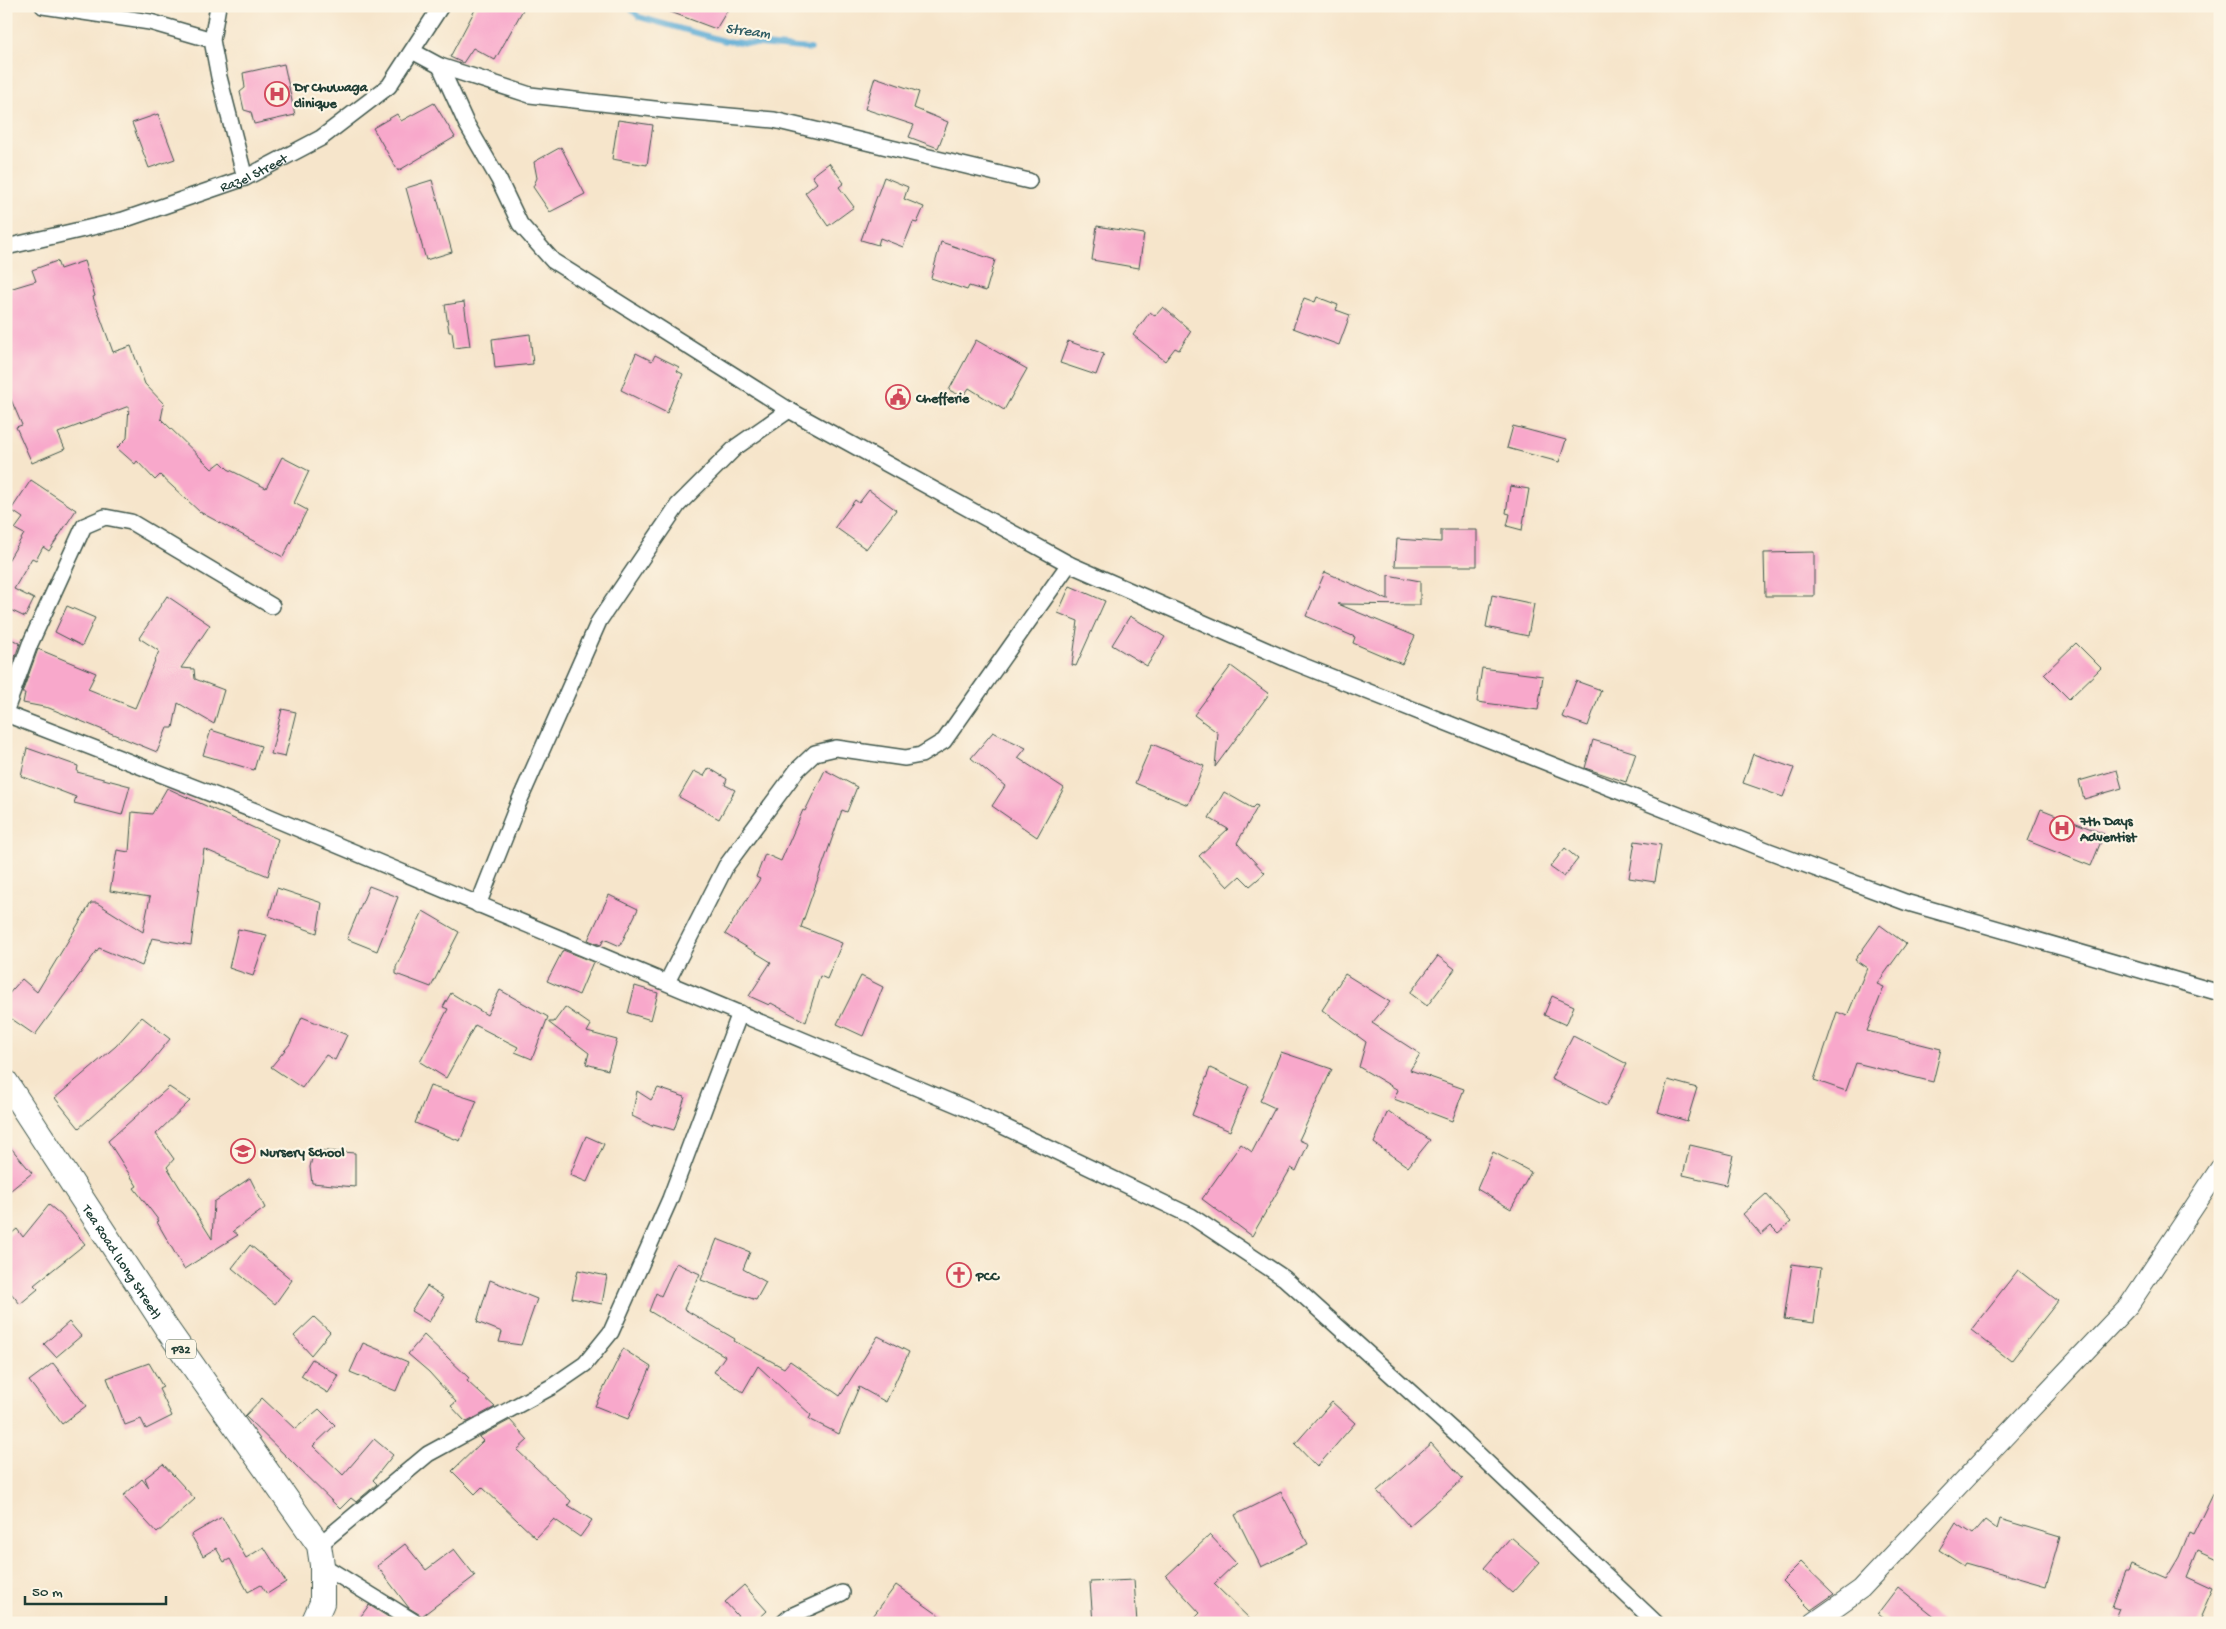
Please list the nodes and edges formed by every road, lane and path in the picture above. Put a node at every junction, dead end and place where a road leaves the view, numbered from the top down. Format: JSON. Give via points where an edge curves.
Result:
{"nodes":[{"id":1,"x":42,"y":6,"type":"edge"},
{"id":2,"x":218,"y":6,"type":"edge"},
{"id":3,"x":442,"y":6,"type":"edge"},
{"id":4,"x":212,"y":40,"type":"junction"},
{"id":5,"x":414,"y":52,"type":"junction"},
{"id":6,"x":440,"y":66,"type":"junction"},
{"id":7,"x":245,"y":178,"type":"junction"},
{"id":8,"x":1029,"y":181,"type":"dead end"},
{"id":9,"x":6,"y":247,"type":"edge"},
{"id":10,"x":789,"y":410,"type":"junction"},
{"id":11,"x":1069,"y":564,"type":"junction"},
{"id":12,"x":272,"y":606,"type":"dead end"},
{"id":13,"x":6,"y":712,"type":"edge"},
{"id":14,"x":478,"y":905,"type":"junction"},
{"id":15,"x":667,"y":982,"type":"junction"},
{"id":16,"x":2220,"y":994,"type":"edge"},
{"id":17,"x":740,"y":1013,"type":"junction"},
{"id":18,"x":6,"y":1082,"type":"edge"},
{"id":19,"x":2220,"y":1168,"type":"edge"},
{"id":20,"x":321,"y":1555,"type":"junction"},
{"id":21,"x":842,"y":1593,"type":"dead end"},
{"id":22,"x":313,"y":1623,"type":"edge"},
{"id":23,"x":416,"y":1623,"type":"edge"},
{"id":24,"x":783,"y":1623,"type":"edge"},
{"id":25,"x":1656,"y":1623,"type":"edge"},
{"id":26,"x":1813,"y":1623,"type":"edge"}],
"edges":[{"from":1,"to":4,"type":"street","via":[[150,22]]},
{"from":2,"to":4,"type":"street"},
{"from":3,"to":5,"type":"street","name":"Razel Street"},
{"from":4,"to":7,"type":"street"},
{"from":5,"to":6,"type":"street"},
{"from":5,"to":7,"type":"street","name":"Razel Street","via":[[389,86],[329,132]]},
{"from":6,"to":8,"type":"street","via":[[530,95],[774,120]]},
{"from":6,"to":10,"type":"street","via":[[466,123],[520,224],[553,261]]},
{"from":7,"to":9,"type":"street","name":"Razel Street","via":[[123,220]]},
{"from":10,"to":11,"type":"street"},
{"from":10,"to":14,"type":"street","via":[[736,447],[678,505],[599,621],[518,804]]},
{"from":11,"to":15,"type":"street","via":[[944,741],[921,755],[905,758],[836,748],[814,753],[797,770],[726,866]]},
{"from":11,"to":16,"type":"street","via":[[1301,665],[1896,899]]},
{"from":12,"to":13,"type":"street","via":[[131,522],[106,517],[84,526],[30,644]]},
{"from":13,"to":14,"type":"street","via":[[263,814]]},
{"from":14,"to":15,"type":"street"},
{"from":15,"to":17,"type":"street"},
{"from":17,"to":20,"type":"street","via":[[670,1199],[606,1339],[585,1364],[553,1386],[428,1454]]},
{"from":17,"to":25,"type":"street","via":[[965,1108],[1191,1216],[1284,1278],[1458,1435]]},
{"from":18,"to":20,"type":"main road","name":"Tea Road (Long Street)","number":"P32","via":[[167,1329]]},
{"from":19,"to":26,"type":"street","via":[[2129,1305],[1861,1589]]},
{"from":20,"to":22,"type":"main road","via":[[322,1603]]},
{"from":20,"to":23,"type":"street"},
{"from":21,"to":24,"type":"street","via":[[791,1616]]}]}
